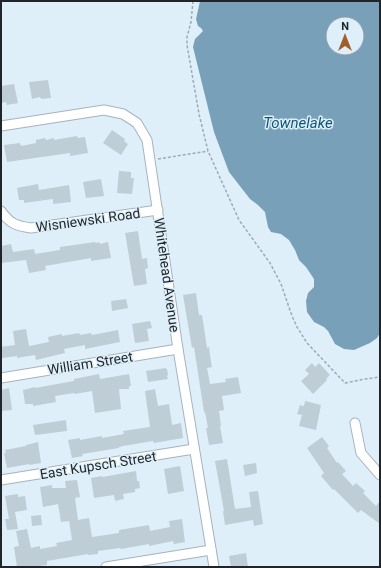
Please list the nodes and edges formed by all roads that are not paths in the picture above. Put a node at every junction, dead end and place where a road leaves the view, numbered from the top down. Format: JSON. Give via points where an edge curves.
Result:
{"nodes":[{"id":1,"x":1,"y":126,"type":"edge"},
{"id":2,"x":158,"y":210,"type":"junction"},
{"id":3,"x":1,"y":211,"type":"edge"},
{"id":4,"x":178,"y":349,"type":"junction"},
{"id":5,"x":1,"y":378,"type":"edge"},
{"id":6,"x":355,"y":423,"type":"dead end"},
{"id":7,"x":194,"y":449,"type":"junction"},
{"id":8,"x":380,"y":475,"type":"edge"},
{"id":9,"x":1,"y":480,"type":"edge"},
{"id":10,"x":211,"y":550,"type":"junction"},
{"id":11,"x":106,"y":567,"type":"edge"},
{"id":12,"x":214,"y":567,"type":"edge"}],
"edges":[{"from":1,"to":2,"type":"street","name":"Whitehead Avenue","via":[[104,110],[123,114],[137,123],[147,140]]},
{"from":2,"to":3,"type":"street","name":"Wisniewski Road","via":[[31,228],[17,226]]},
{"from":2,"to":4,"type":"street","name":"Whitehead Avenue"},
{"from":4,"to":5,"type":"street","name":"William Street"},
{"from":4,"to":7,"type":"street","name":"Whitehead Avenue"},
{"from":6,"to":8,"type":"street","via":[[361,453]]},
{"from":7,"to":9,"type":"street","name":"East Kupsch Street"},
{"from":7,"to":10,"type":"street","name":"Whitehead Avenue"},
{"from":10,"to":11,"type":"street"},
{"from":10,"to":12,"type":"street","name":"Whitehead Avenue"}]}
